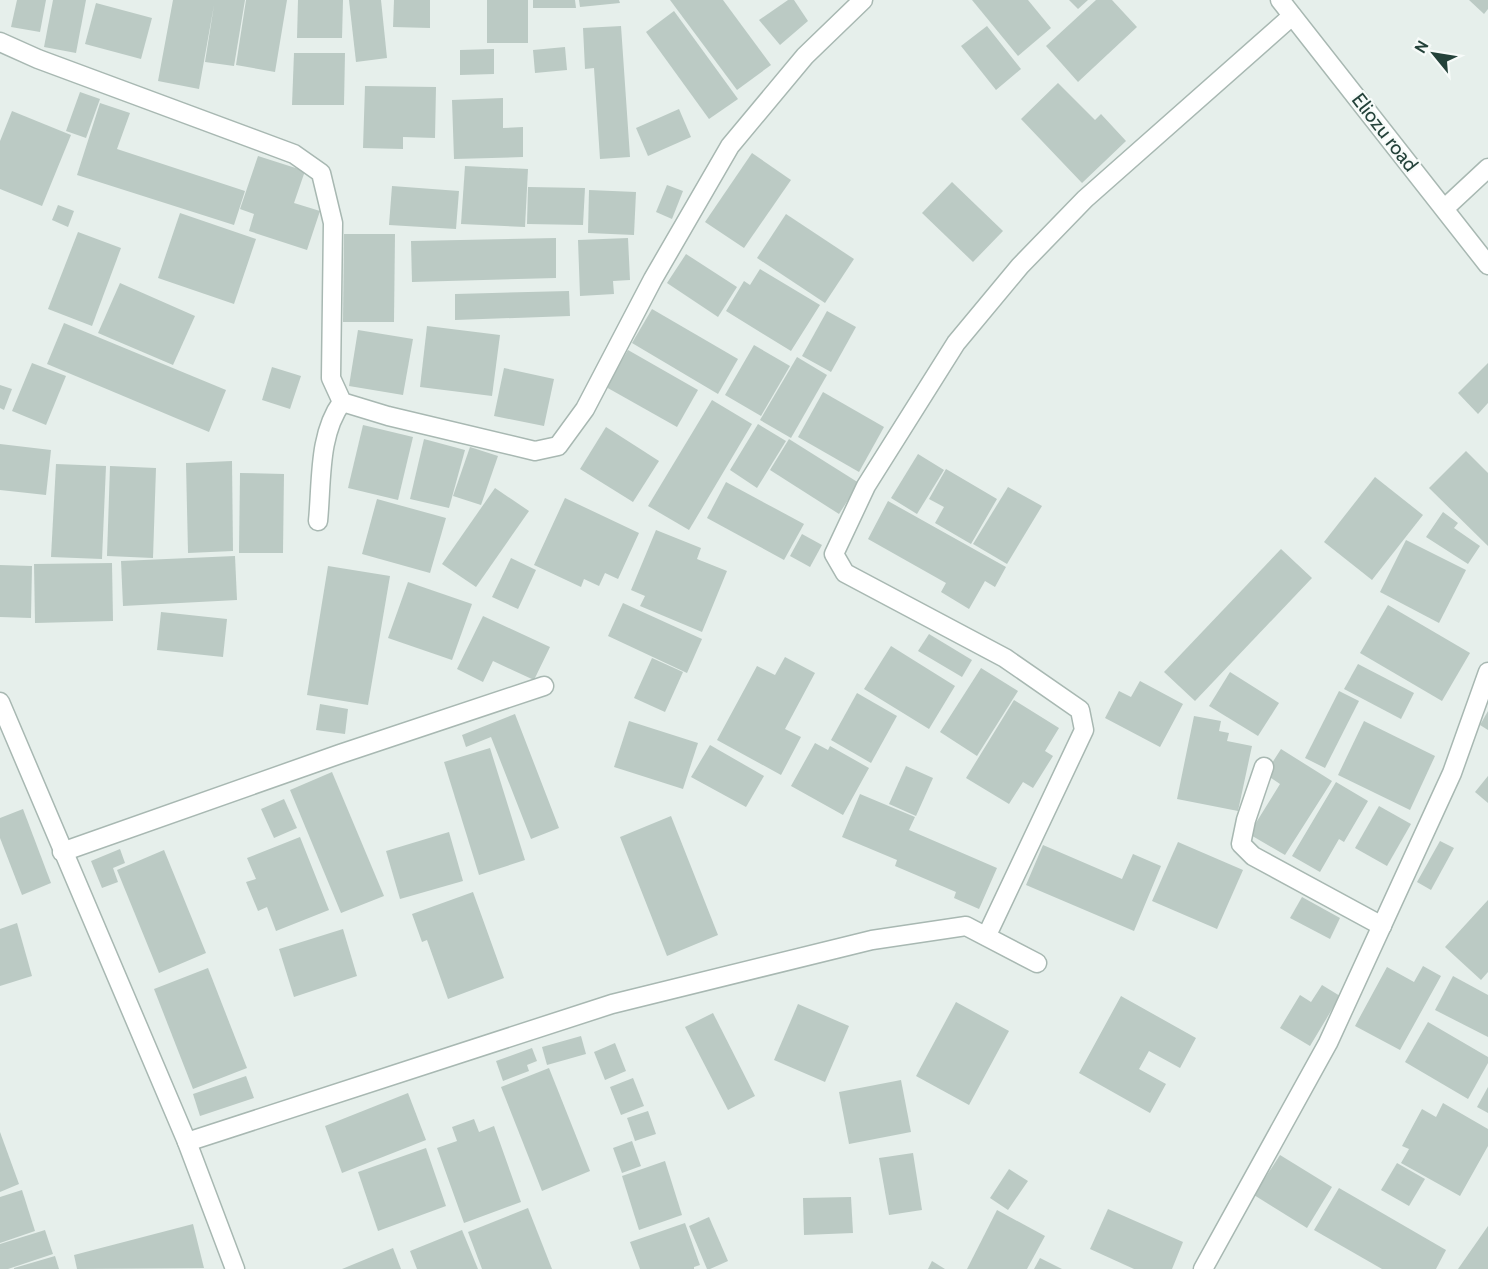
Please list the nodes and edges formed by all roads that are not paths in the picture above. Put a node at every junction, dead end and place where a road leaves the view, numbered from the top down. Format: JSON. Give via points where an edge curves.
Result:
{"nodes":[{"id":1,"x":863,"y":0,"type":"edge"},
{"id":2,"x":1280,"y":0,"type":"edge"},
{"id":3,"x":1292,"y":16,"type":"junction"},
{"id":4,"x":0,"y":42,"type":"edge"},
{"id":5,"x":1488,"y":168,"type":"edge"},
{"id":6,"x":1445,"y":208,"type":"junction"},
{"id":7,"x":1488,"y":265,"type":"edge"},
{"id":8,"x":342,"y":402,"type":"junction"},
{"id":9,"x":318,"y":521,"type":"dead end"},
{"id":10,"x":1488,"y":672,"type":"edge"},
{"id":11,"x":543,"y":686,"type":"dead end"},
{"id":12,"x":0,"y":702,"type":"edge"},
{"id":13,"x":1264,"y":767,"type":"dead end"},
{"id":14,"x":62,"y":852,"type":"junction"},
{"id":15,"x":1382,"y":926,"type":"junction"},
{"id":16,"x":987,"y":935,"type":"junction"},
{"id":17,"x":1037,"y":963,"type":"dead end"},
{"id":18,"x":186,"y":1142,"type":"junction"},
{"id":19,"x":235,"y":1269,"type":"edge"},
{"id":20,"x":1203,"y":1269,"type":"edge"}],
"edges":[{"from":1,"to":8,"type":"street","via":[[805,56],[730,146],[652,279],[585,409],[558,446],[535,451]]},
{"from":2,"to":3,"type":"street","name":"Eliozu road"},
{"from":3,"to":6,"type":"street","name":"Eliozu road"},
{"from":3,"to":16,"type":"street","via":[[1085,199],[1020,266],[956,343],[866,486],[834,554],[844,573],[1005,658],[1080,710],[1084,730]]},
{"from":4,"to":8,"type":"street","via":[[294,154],[321,173],[333,223],[331,378]]},
{"from":5,"to":6,"type":"street"},
{"from":6,"to":7,"type":"street","name":"Eliozu road"},
{"from":8,"to":9,"type":"street","via":[[332,416],[326,436]]},
{"from":10,"to":15,"type":"street","via":[[1452,773]]},
{"from":11,"to":14,"type":"street"},
{"from":12,"to":14,"type":"street"},
{"from":13,"to":15,"type":"street","via":[[1241,844],[1253,856]]},
{"from":14,"to":18,"type":"street"},
{"from":15,"to":20,"type":"street","via":[[1328,1043]]},
{"from":16,"to":17,"type":"street"},
{"from":16,"to":18,"type":"street","via":[[966,926],[872,940],[612,1004]]},
{"from":18,"to":19,"type":"street"}]}
